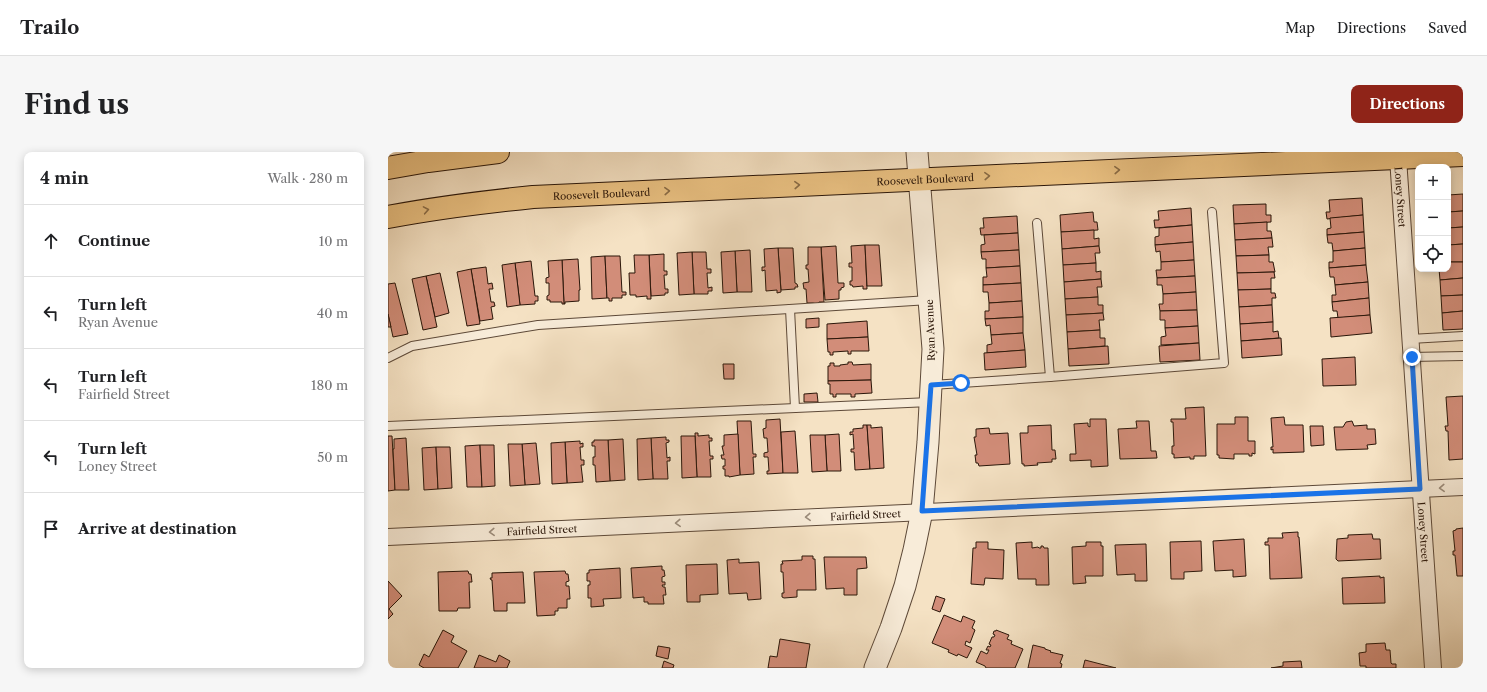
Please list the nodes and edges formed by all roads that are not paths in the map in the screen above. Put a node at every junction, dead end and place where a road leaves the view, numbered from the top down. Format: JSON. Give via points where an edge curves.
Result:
{"nodes":[{"id":1,"x":498,"y":152,"type":"edge"},
{"id":2,"x":917,"y":152,"type":"edge"},
{"id":3,"x":1463,"y":154,"type":"edge"},
{"id":4,"x":1398,"y":158,"type":"junction"},
{"id":5,"x":388,"y":168,"type":"edge"},
{"id":6,"x":920,"y":179,"type":"junction"},
{"id":7,"x":1212,"y":212,"type":"dead end"},
{"id":8,"x":388,"y":217,"type":"edge"},
{"id":9,"x":1037,"y":223,"type":"dead end"},
{"id":10,"x":929,"y":300,"type":"junction"},
{"id":11,"x":790,"y":309,"type":"junction"},
{"id":12,"x":1463,"y":336,"type":"edge"},
{"id":13,"x":1410,"y":338,"type":"junction"},
{"id":14,"x":1463,"y":356,"type":"edge"},
{"id":15,"x":1412,"y":357,"type":"junction"},
{"id":16,"x":388,"y":358,"type":"edge"},
{"id":17,"x":1050,"y":377,"type":"junction"},
{"id":18,"x":930,"y":394,"type":"junction"},
{"id":19,"x":795,"y":408,"type":"junction"},
{"id":20,"x":388,"y":426,"type":"edge"},
{"id":21,"x":1463,"y":487,"type":"edge"},
{"id":22,"x":1420,"y":489,"type":"junction"},
{"id":23,"x":922,"y":511,"type":"junction"},
{"id":24,"x":388,"y":537,"type":"edge"},
{"id":25,"x":875,"y":668,"type":"edge"},
{"id":26,"x":1433,"y":668,"type":"edge"}],
"edges":[{"from":1,"to":5,"type":"highway"},
{"from":2,"to":6,"type":"street","name":"Ryan Avenue"},
{"from":3,"to":4,"type":"highway","name":"Roosevelt Boulevard"},
{"from":6,"to":4,"type":"highway","name":"Roosevelt Boulevard","one_way":true},
{"from":4,"to":13,"type":"street","name":"Loney Street"},
{"from":8,"to":6,"type":"highway","name":"Roosevelt Boulevard","one_way":true,"via":[[534,197]]},
{"from":6,"to":10,"type":"street","name":"Ryan Avenue"},
{"from":7,"to":17,"type":"lane","via":[[1224,363]]},
{"from":9,"to":17,"type":"lane"},
{"from":10,"to":11,"type":"lane"},
{"from":10,"to":18,"type":"street","name":"Ryan Avenue","via":[[933,348]]},
{"from":11,"to":16,"type":"lane","via":[[538,325],[412,346]]},
{"from":11,"to":19,"type":"lane"},
{"from":12,"to":13,"type":"lane"},
{"from":13,"to":15,"type":"street","name":"Loney Street"},
{"from":14,"to":15,"type":"lane"},
{"from":15,"to":22,"type":"street","name":"Loney Street"},
{"from":17,"to":18,"type":"lane"},
{"from":18,"to":19,"type":"lane"},
{"from":18,"to":23,"type":"street","name":"Ryan Avenue"},
{"from":19,"to":20,"type":"lane"},
{"from":21,"to":22,"type":"street","name":"Fairfield Street","one_way":true},
{"from":22,"to":23,"type":"street","name":"Fairfield Street"},
{"from":22,"to":26,"type":"street","name":"Loney Street"},
{"from":23,"to":24,"type":"street","name":"Fairfield Street","one_way":true},
{"from":23,"to":25,"type":"street","name":"Ryan Avenue","via":[[905,586]]}]}
